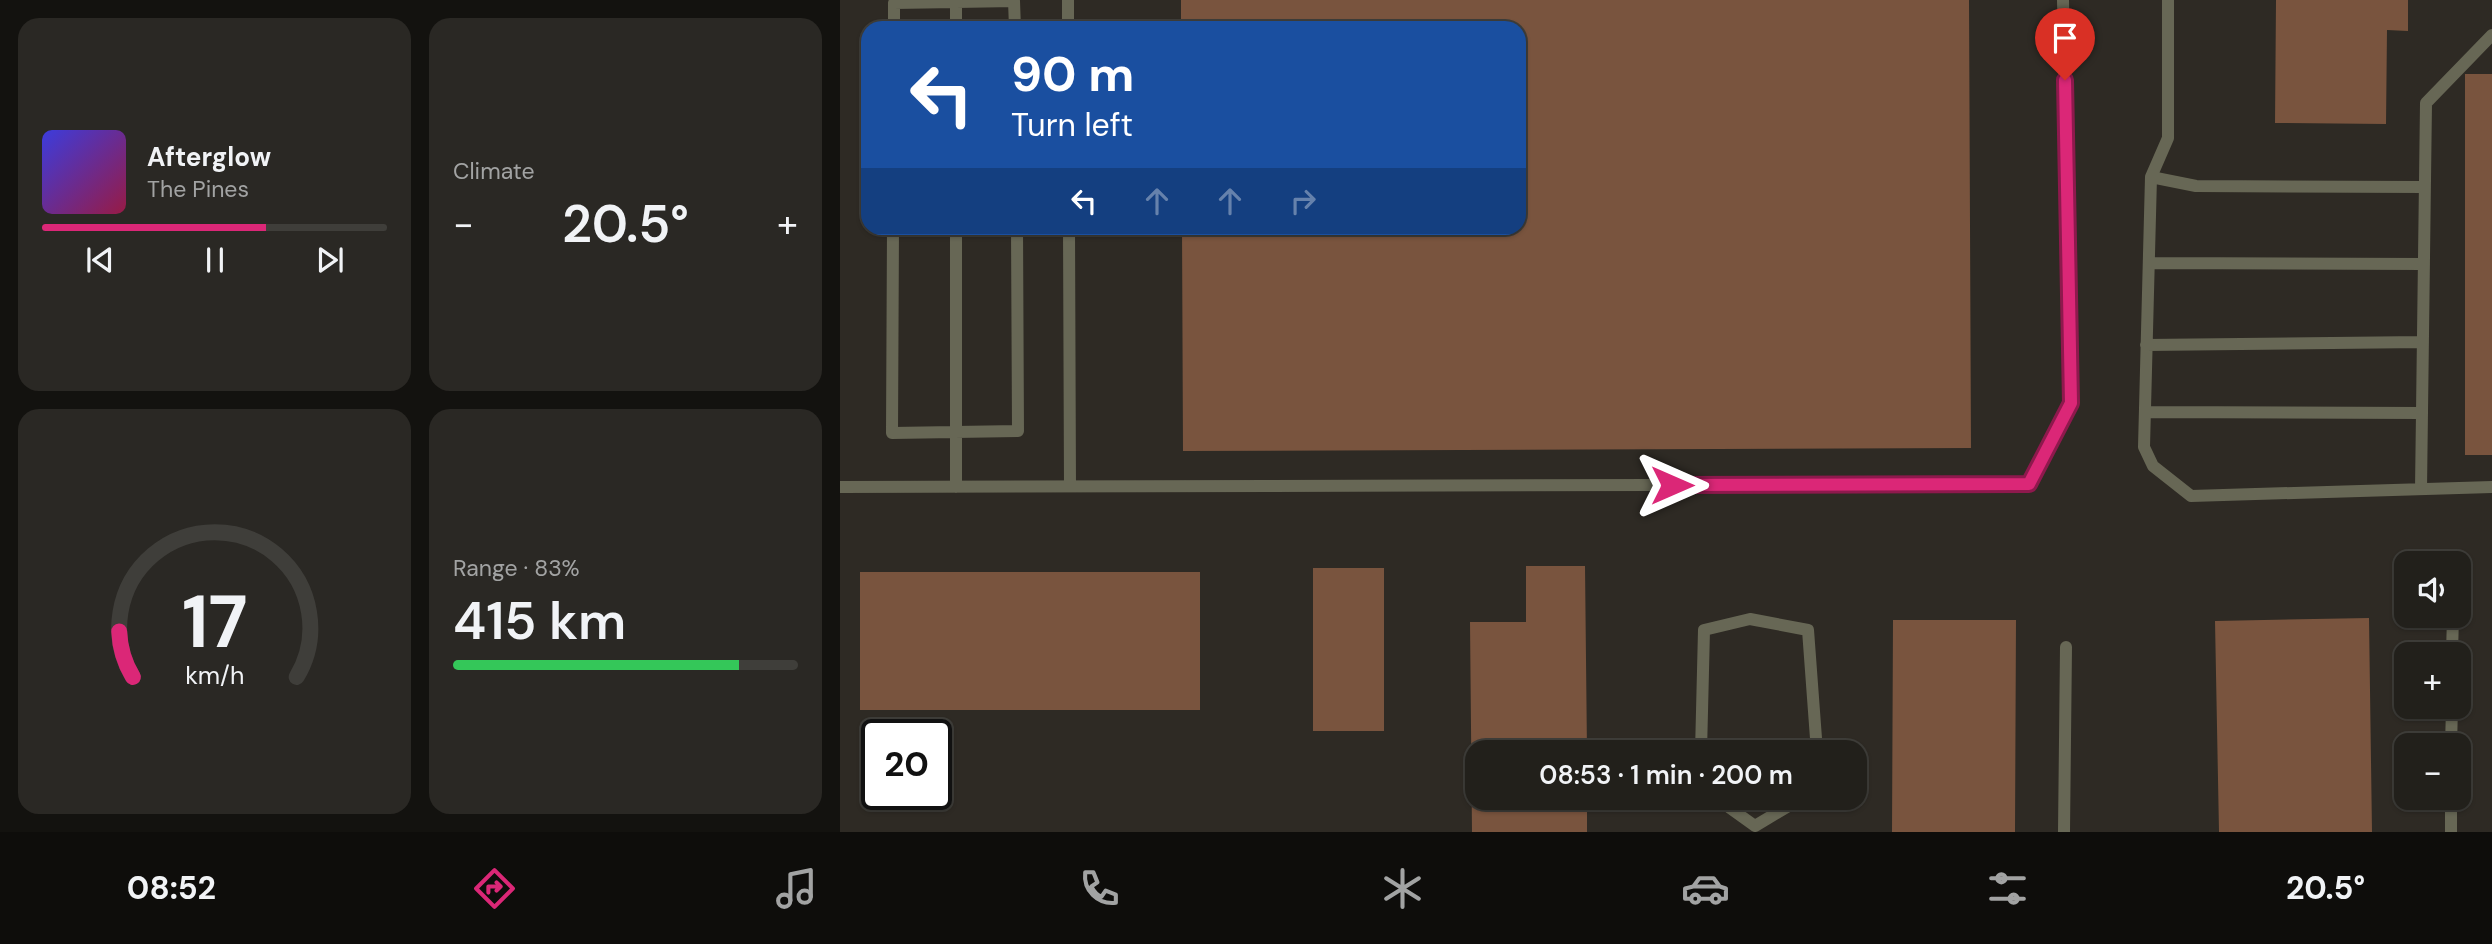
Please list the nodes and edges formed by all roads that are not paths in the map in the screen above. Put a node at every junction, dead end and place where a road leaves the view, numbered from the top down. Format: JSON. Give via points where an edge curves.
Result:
{"nodes":[{"id":1,"x":1068,"y":0,"type":"edge"},
{"id":2,"x":2063,"y":0,"type":"edge"},
{"id":3,"x":2168,"y":0,"type":"edge"},
{"id":4,"x":956,"y":2,"type":"junction"},
{"id":5,"x":894,"y":21,"type":"edge"},
{"id":6,"x":956,"y":21,"type":"edge"},
{"id":7,"x":1015,"y":21,"type":"edge"},
{"id":8,"x":1068,"y":21,"type":"edge"},
{"id":9,"x":2492,"y":35,"type":"edge"},
{"id":10,"x":2151,"y":177,"type":"junction"},
{"id":11,"x":2425,"y":187,"type":"junction"},
{"id":12,"x":893,"y":235,"type":"edge"},
{"id":13,"x":956,"y":235,"type":"edge"},
{"id":14,"x":1017,"y":235,"type":"edge"},
{"id":15,"x":1069,"y":235,"type":"edge"},
{"id":16,"x":2149,"y":263,"type":"junction"},
{"id":17,"x":2424,"y":264,"type":"junction"},
{"id":18,"x":2423,"y":342,"type":"junction"},
{"id":19,"x":2147,"y":345,"type":"junction"},
{"id":20,"x":2145,"y":412,"type":"junction"},
{"id":21,"x":2422,"y":413,"type":"junction"},
{"id":22,"x":956,"y":432,"type":"junction"},
{"id":23,"x":1070,"y":486,"type":"junction"},
{"id":24,"x":840,"y":487,"type":"edge"},
{"id":25,"x":956,"y":487,"type":"junction"},
{"id":26,"x":2492,"y":487,"type":"edge"},
{"id":27,"x":2421,"y":489,"type":"junction"},
{"id":28,"x":2066,"y":647,"type":"dead end"},
{"id":29,"x":1701,"y":740,"type":"edge"},
{"id":30,"x":1816,"y":740,"type":"edge"},
{"id":31,"x":1731,"y":810,"type":"edge"},
{"id":32,"x":1784,"y":810,"type":"edge"},
{"id":33,"x":2451,"y":810,"type":"edge"},
{"id":34,"x":1755,"y":829,"type":"edge"},
{"id":35,"x":2064,"y":832,"type":"edge"},
{"id":36,"x":2451,"y":832,"type":"edge"}],
"edges":[{"from":1,"to":8,"type":"lane"},
{"from":2,"to":23,"type":"lane","via":[[2071,403],[2029,484]]},
{"from":3,"to":10,"type":"lane","via":[[2168,138]]},
{"from":4,"to":5,"type":"lane","via":[[894,3]]},
{"from":4,"to":6,"type":"lane"},
{"from":4,"to":7,"type":"lane","via":[[1014,1]]},
{"from":9,"to":11,"type":"lane","via":[[2426,103]]},
{"from":10,"to":11,"type":"lane","via":[[2196,187]]},
{"from":10,"to":16,"type":"lane"},
{"from":11,"to":17,"type":"lane"},
{"from":12,"to":22,"type":"lane","via":[[892,432]]},
{"from":13,"to":22,"type":"lane"},
{"from":14,"to":22,"type":"lane","via":[[1018,431]]},
{"from":15,"to":23,"type":"lane"},
{"from":16,"to":17,"type":"lane"},
{"from":16,"to":19,"type":"lane"},
{"from":17,"to":18,"type":"lane"},
{"from":18,"to":19,"type":"lane"},
{"from":18,"to":21,"type":"lane"},
{"from":19,"to":20,"type":"lane"},
{"from":20,"to":21,"type":"lane"},
{"from":20,"to":27,"type":"lane","via":[[2144,447],[2153,466],[2191,496]]},
{"from":21,"to":27,"type":"lane"},
{"from":22,"to":25,"type":"lane"},
{"from":23,"to":25,"type":"lane"},
{"from":24,"to":25,"type":"lane"},
{"from":26,"to":27,"type":"lane"},
{"from":28,"to":35,"type":"lane"},
{"from":29,"to":30,"type":"lane","via":[[1704,630],[1750,619],[1808,630]]},
{"from":31,"to":34,"type":"lane"},
{"from":32,"to":34,"type":"lane"},
{"from":33,"to":36,"type":"lane"}]}
